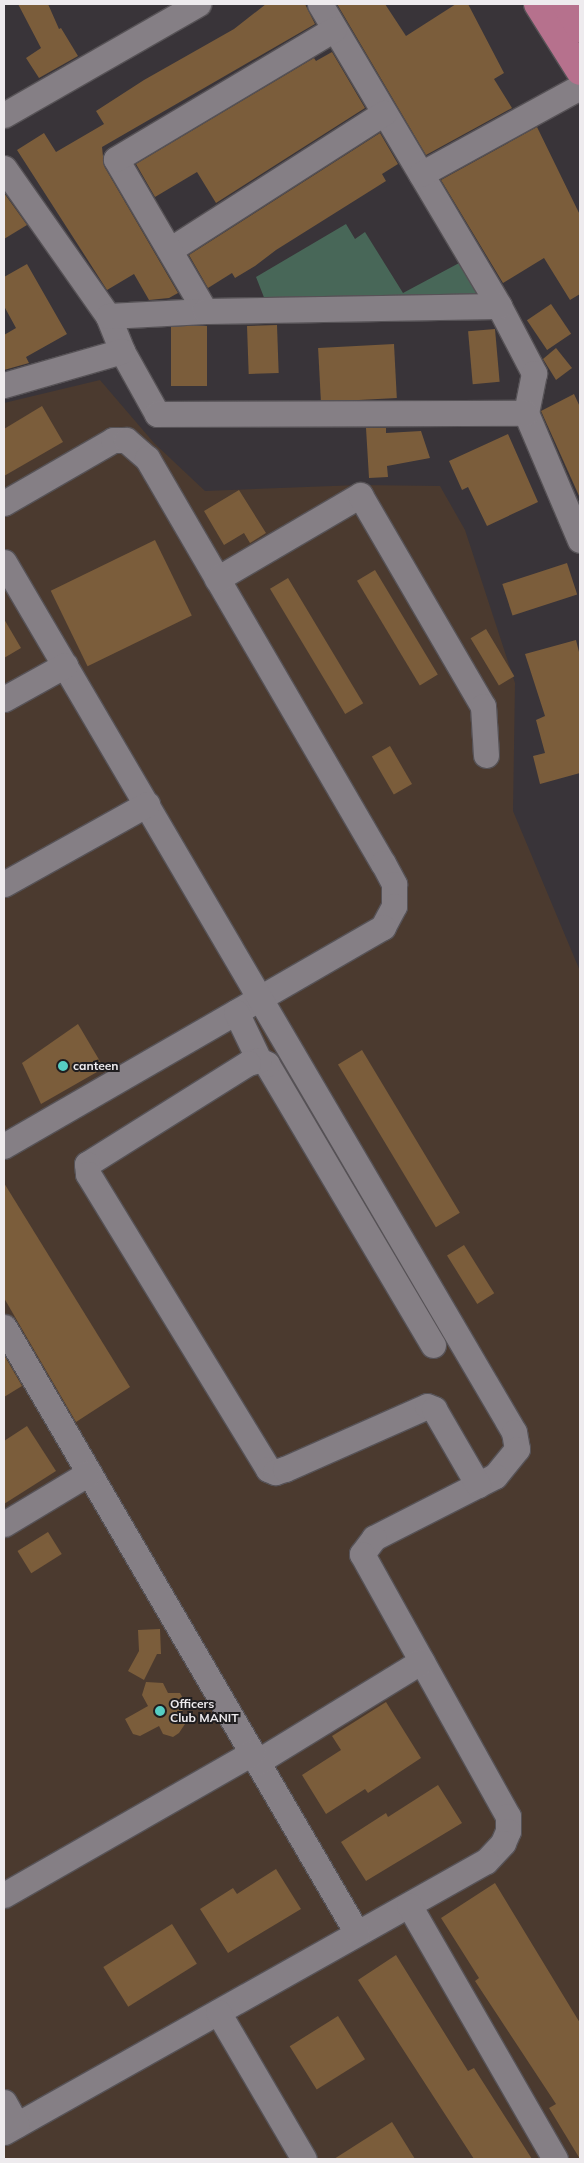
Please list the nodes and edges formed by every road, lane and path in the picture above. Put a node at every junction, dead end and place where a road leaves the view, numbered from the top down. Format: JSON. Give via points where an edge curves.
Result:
{"nodes":[{"id":1,"x":198,"y":4,"type":"edge"},
{"id":2,"x":320,"y":4,"type":"edge"},
{"id":3,"x":538,"y":4,"type":"edge"},
{"id":4,"x":566,"y":4,"type":"edge"},
{"id":5,"x":580,"y":28,"type":"edge"},
{"id":6,"x":334,"y":29,"type":"junction"},
{"id":7,"x":580,"y":71,"type":"edge"},
{"id":8,"x":580,"y":87,"type":"edge"},
{"id":9,"x":384,"y":113,"type":"junction"},
{"id":10,"x":4,"y":115,"type":"edge"},
{"id":11,"x":4,"y":168,"type":"edge"},
{"id":12,"x":421,"y":174,"type":"junction"},
{"id":13,"x":171,"y":249,"type":"junction"},
{"id":14,"x":498,"y":306,"type":"junction"},
{"id":15,"x":206,"y":311,"type":"junction"},
{"id":16,"x":108,"y":316,"type":"junction"},
{"id":17,"x":122,"y":352,"type":"junction"},
{"id":18,"x":4,"y":385,"type":"edge"},
{"id":19,"x":526,"y":413,"type":"junction"},
{"id":20,"x":4,"y":503,"type":"edge"},
{"id":21,"x":580,"y":540,"type":"edge"},
{"id":22,"x":4,"y":562,"type":"edge"},
{"id":23,"x":217,"y":579,"type":"junction"},
{"id":24,"x":65,"y":665,"type":"junction"},
{"id":25,"x":4,"y":699,"type":"edge"},
{"id":26,"x":486,"y":755,"type":"dead end"},
{"id":27,"x":147,"y":804,"type":"junction"},
{"id":28,"x":4,"y":884,"type":"edge"},
{"id":29,"x":261,"y":998,"type":"junction"},
{"id":30,"x":236,"y":1012,"type":"junction"},
{"id":31,"x":259,"y":1060,"type":"junction"},
{"id":32,"x":4,"y":1146,"type":"edge"},
{"id":33,"x":4,"y":1327,"type":"edge"},
{"id":34,"x":433,"y":1345,"type":"dead end"},
{"id":35,"x":88,"y":1473,"type":"junction"},
{"id":36,"x":478,"y":1485,"type":"junction"},
{"id":37,"x":4,"y":1524,"type":"edge"},
{"id":38,"x":422,"y":1661,"type":"junction"},
{"id":39,"x":255,"y":1757,"type":"junction"},
{"id":40,"x":4,"y":1895,"type":"edge"},
{"id":41,"x":409,"y":1905,"type":"junction"},
{"id":42,"x":358,"y":1933,"type":"junction"},
{"id":43,"x":218,"y":2012,"type":"junction"},
{"id":44,"x":4,"y":2102,"type":"edge"},
{"id":45,"x":10,"y":2128,"type":"edge"},
{"id":46,"x":304,"y":2159,"type":"edge"},
{"id":47,"x":555,"y":2159,"type":"edge"}],
"edges":[{"from":1,"to":10,"type":"street"},
{"from":2,"to":6,"type":"street"},
{"from":3,"to":7,"type":"main road"},
{"from":4,"to":5,"type":"main road"},
{"from":6,"to":9,"type":"street"},
{"from":6,"to":13,"type":"street","via":[[116,159]]},
{"from":8,"to":12,"type":"street"},
{"from":9,"to":12,"type":"street"},
{"from":9,"to":13,"type":"street"},
{"from":11,"to":16,"type":"street"},
{"from":12,"to":14,"type":"street"},
{"from":13,"to":15,"type":"street"},
{"from":14,"to":15,"type":"street"},
{"from":14,"to":19,"type":"street","via":[[534,373]]},
{"from":15,"to":16,"type":"street"},
{"from":16,"to":17,"type":"street"},
{"from":17,"to":18,"type":"street"},
{"from":17,"to":19,"type":"street","via":[[157,414]]},
{"from":19,"to":21,"type":"street"},
{"from":20,"to":23,"type":"street","via":[[113,440],[126,440],[147,458]]},
{"from":22,"to":24,"type":"street"},
{"from":23,"to":26,"type":"street","via":[[360,495],[483,706]]},
{"from":23,"to":29,"type":"street","via":[[394,884],[394,906],[383,928]]},
{"from":24,"to":25,"type":"street"},
{"from":24,"to":27,"type":"street"},
{"from":27,"to":28,"type":"street"},
{"from":27,"to":29,"type":"street"},
{"from":29,"to":30,"type":"street"},
{"from":29,"to":36,"type":"street","via":[[514,1432],[517,1449],[508,1463],[495,1476]]},
{"from":30,"to":31,"type":"street"},
{"from":30,"to":32,"type":"street"},
{"from":31,"to":34,"type":"street","via":[[267,1064]]},
{"from":31,"to":36,"type":"street","via":[[248,1063],[94,1159],[87,1164],[88,1174],[268,1469],[275,1472],[285,1469],[427,1406],[434,1409]]},
{"from":33,"to":35,"type":"street"},
{"from":35,"to":37,"type":"street"},
{"from":35,"to":39,"type":"street"},
{"from":36,"to":38,"type":"street","via":[[374,1538],[362,1554]]},
{"from":38,"to":39,"type":"street"},
{"from":38,"to":41,"type":"street","via":[[508,1816],[508,1831],[503,1843],[486,1861]]},
{"from":39,"to":40,"type":"street"},
{"from":39,"to":42,"type":"street"},
{"from":41,"to":42,"type":"street"},
{"from":41,"to":47,"type":"street"},
{"from":42,"to":43,"type":"street"},
{"from":43,"to":45,"type":"street"},
{"from":43,"to":46,"type":"street"},
{"from":44,"to":45,"type":"street"}]}
